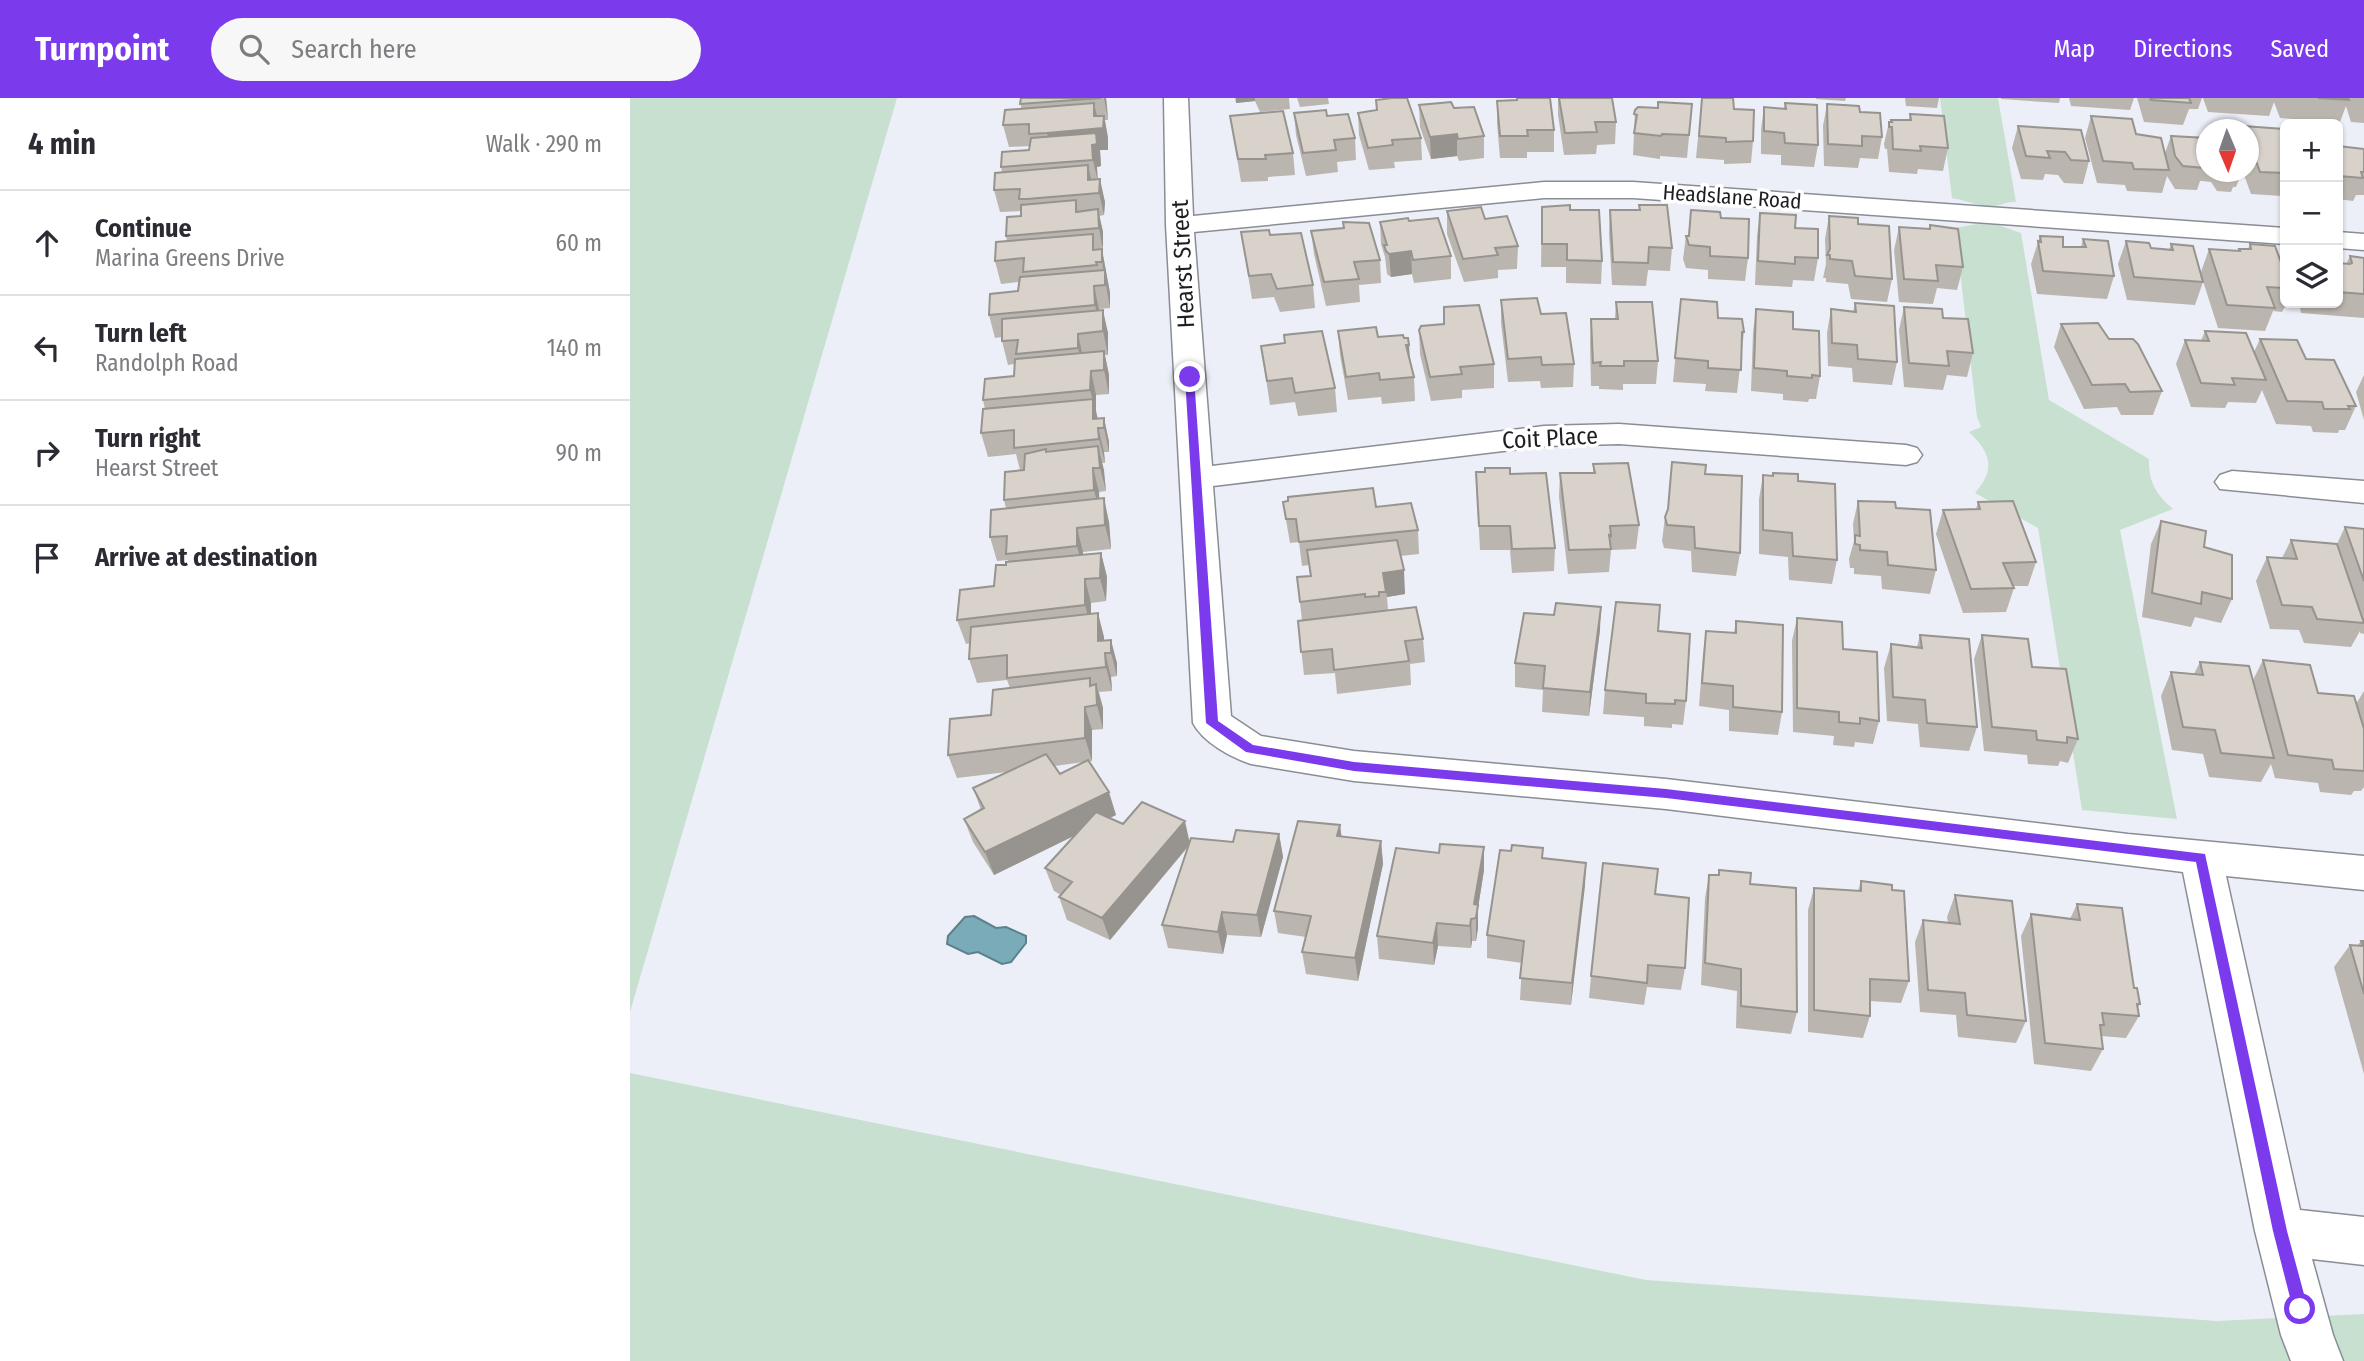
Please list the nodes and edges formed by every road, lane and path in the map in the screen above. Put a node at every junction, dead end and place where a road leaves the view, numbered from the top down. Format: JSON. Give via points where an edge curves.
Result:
{"nodes":[{"id":1,"x":1176,"y":98,"type":"edge"},
{"id":2,"x":1180,"y":225,"type":"junction"},
{"id":3,"x":2280,"y":236,"type":"edge"},
{"id":4,"x":2343,"y":240,"type":"edge"},
{"id":5,"x":2364,"y":242,"type":"edge"},
{"id":6,"x":1906,"y":455,"type":"dead end"},
{"id":7,"x":1197,"y":478,"type":"junction"},
{"id":8,"x":2232,"y":482,"type":"dead end"},
{"id":9,"x":2364,"y":492,"type":"edge"},
{"id":10,"x":2201,"y":858,"type":"junction"},
{"id":11,"x":2364,"y":873,"type":"edge"},
{"id":12,"x":2280,"y":1231,"type":"junction"},
{"id":13,"x":2364,"y":1241,"type":"edge"},
{"id":14,"x":2317,"y":1361,"type":"edge"}],
"edges":[{"from":1,"to":2,"type":"street","name":"Hearst Street"},
{"from":2,"to":3,"type":"street","name":"Headslane Road","via":[[1544,190],[1633,190]]},
{"from":2,"to":7,"type":"street","name":"Hearst Street"},
{"from":4,"to":5,"type":"street"},
{"from":6,"to":7,"type":"street","name":"Coit Place","via":[[1619,434],[1544,436]]},
{"from":7,"to":10,"type":"street","name":"Hearst Street","via":[[1212,723],[1251,749],[1354,766],[1666,794]]},
{"from":8,"to":9,"type":"street"},
{"from":10,"to":11,"type":"street"},
{"from":10,"to":12,"type":"street"},
{"from":12,"to":13,"type":"street"},
{"from":12,"to":14,"type":"street"}]}
